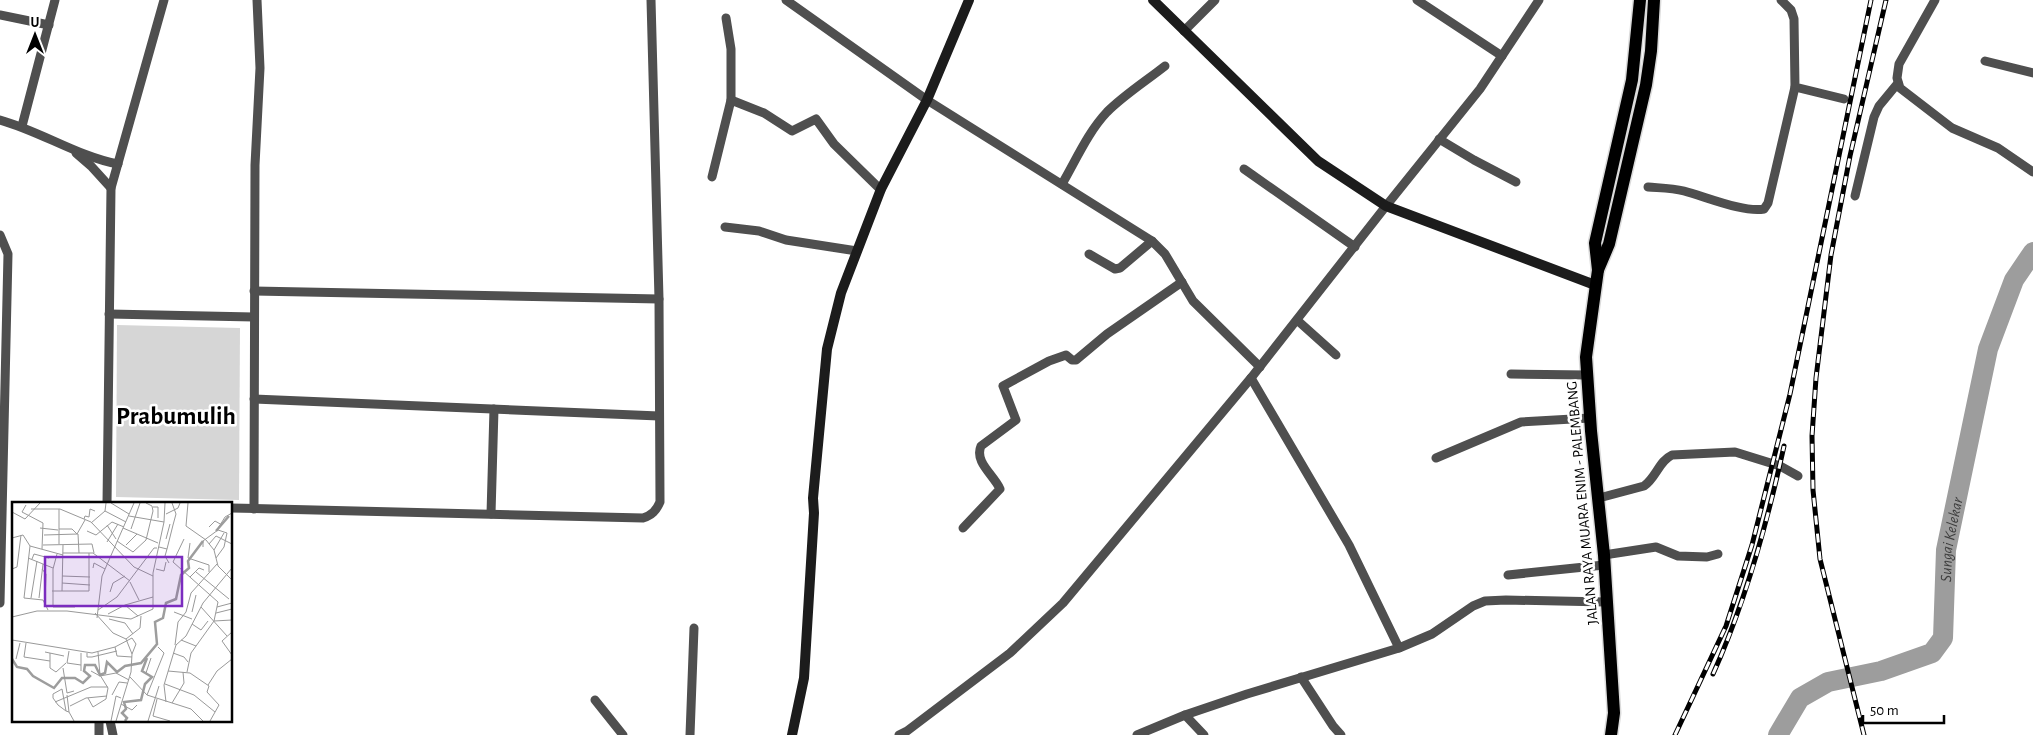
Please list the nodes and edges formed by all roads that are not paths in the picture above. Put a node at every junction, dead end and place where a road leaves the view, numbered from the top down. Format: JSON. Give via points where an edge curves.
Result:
{"nodes":[{"id":1,"x":55,"y":0,"type":"edge"},
{"id":2,"x":164,"y":0,"type":"edge"},
{"id":3,"x":257,"y":0,"type":"edge"},
{"id":4,"x":651,"y":0,"type":"edge"},
{"id":5,"x":786,"y":0,"type":"edge"},
{"id":6,"x":969,"y":0,"type":"edge"},
{"id":7,"x":1153,"y":0,"type":"edge"},
{"id":8,"x":1215,"y":0,"type":"edge"},
{"id":9,"x":1417,"y":0,"type":"edge"},
{"id":10,"x":1538,"y":0,"type":"edge"},
{"id":11,"x":1640,"y":0,"type":"edge"},
{"id":12,"x":1654,"y":0,"type":"edge"},
{"id":13,"x":1781,"y":0,"type":"edge"},
{"id":14,"x":1935,"y":0,"type":"edge"},
{"id":15,"x":0,"y":15,"type":"edge"},
{"id":16,"x":726,"y":18,"type":"dead end"},
{"id":17,"x":49,"y":25,"type":"junction"},
{"id":18,"x":1184,"y":31,"type":"junction"},
{"id":19,"x":1502,"y":56,"type":"junction"},
{"id":20,"x":1985,"y":61,"type":"dead end"},
{"id":21,"x":1165,"y":66,"type":"dead end"},
{"id":22,"x":2033,"y":73,"type":"edge"},
{"id":23,"x":1898,"y":83,"type":"junction"},
{"id":24,"x":1795,"y":87,"type":"junction"},
{"id":25,"x":1844,"y":99,"type":"dead end"},
{"id":26,"x":731,"y":100,"type":"junction"},
{"id":27,"x":927,"y":100,"type":"junction"},
{"id":28,"x":0,"y":120,"type":"edge"},
{"id":29,"x":22,"y":126,"type":"junction"},
{"id":30,"x":1440,"y":139,"type":"junction"},
{"id":31,"x":70,"y":148,"type":"junction"},
{"id":32,"x":118,"y":164,"type":"junction"},
{"id":33,"x":1244,"y":168,"type":"dead end"},
{"id":34,"x":2033,"y":172,"type":"edge"},
{"id":35,"x":712,"y":177,"type":"dead end"},
{"id":36,"x":1516,"y":182,"type":"dead end"},
{"id":37,"x":1062,"y":184,"type":"junction"},
{"id":38,"x":1648,"y":187,"type":"dead end"},
{"id":39,"x":111,"y":188,"type":"junction"},
{"id":40,"x":881,"y":190,"type":"junction"},
{"id":41,"x":1855,"y":196,"type":"dead end"},
{"id":42,"x":1386,"y":206,"type":"junction"},
{"id":43,"x":725,"y":227,"type":"dead end"},
{"id":44,"x":0,"y":236,"type":"edge"},
{"id":45,"x":1152,"y":241,"type":"junction"},
{"id":46,"x":1354,"y":247,"type":"junction"},
{"id":47,"x":857,"y":251,"type":"junction"},
{"id":48,"x":1089,"y":254,"type":"dead end"},
{"id":49,"x":1598,"y":270,"type":"junction"},
{"id":50,"x":1182,"y":282,"type":"junction"},
{"id":51,"x":1595,"y":285,"type":"junction"},
{"id":52,"x":254,"y":291,"type":"junction"},
{"id":53,"x":658,"y":299,"type":"junction"},
{"id":54,"x":109,"y":314,"type":"junction"},
{"id":55,"x":254,"y":317,"type":"junction"},
{"id":56,"x":1297,"y":320,"type":"junction"},
{"id":57,"x":1336,"y":355,"type":"dead end"},
{"id":58,"x":1260,"y":367,"type":"junction"},
{"id":59,"x":1511,"y":374,"type":"dead end"},
{"id":60,"x":1588,"y":375,"type":"junction"},
{"id":61,"x":1251,"y":378,"type":"junction"},
{"id":62,"x":254,"y":399,"type":"junction"},
{"id":63,"x":494,"y":408,"type":"junction"},
{"id":64,"x":658,"y":416,"type":"junction"},
{"id":65,"x":1590,"y":418,"type":"junction"},
{"id":66,"x":1436,"y":458,"type":"dead end"},
{"id":67,"x":1798,"y":476,"type":"dead end"},
{"id":68,"x":1599,"y":498,"type":"junction"},
{"id":69,"x":107,"y":502,"type":"edge"},
{"id":70,"x":232,"y":508,"type":"edge"},
{"id":71,"x":254,"y":509,"type":"junction"},
{"id":72,"x":491,"y":514,"type":"junction"},
{"id":73,"x":964,"y":528,"type":"dead end"},
{"id":74,"x":1718,"y":554,"type":"dead end"},
{"id":75,"x":1604,"y":560,"type":"junction"},
{"id":76,"x":1508,"y":575,"type":"dead end"},
{"id":77,"x":1606,"y":602,"type":"junction"},
{"id":78,"x":0,"y":603,"type":"edge"},
{"id":79,"x":694,"y":628,"type":"dead end"},
{"id":80,"x":1399,"y":648,"type":"junction"},
{"id":81,"x":1301,"y":678,"type":"junction"},
{"id":82,"x":595,"y":700,"type":"dead end"},
{"id":83,"x":1185,"y":715,"type":"junction"},
{"id":84,"x":100,"y":722,"type":"edge"},
{"id":85,"x":110,"y":722,"type":"edge"},
{"id":86,"x":99,"y":735,"type":"edge"},
{"id":87,"x":113,"y":735,"type":"edge"},
{"id":88,"x":623,"y":735,"type":"edge"},
{"id":89,"x":690,"y":735,"type":"edge"},
{"id":90,"x":792,"y":735,"type":"edge"},
{"id":91,"x":899,"y":735,"type":"edge"},
{"id":92,"x":1137,"y":735,"type":"edge"},
{"id":93,"x":1204,"y":735,"type":"edge"},
{"id":94,"x":1341,"y":735,"type":"edge"},
{"id":95,"x":1611,"y":735,"type":"edge"}],
"edges":[{"from":1,"to":17,"type":"street"},
{"from":2,"to":32,"type":"street"},
{"from":3,"to":52,"type":"street","via":[[260,68]]},
{"from":4,"to":53,"type":"street"},
{"from":5,"to":27,"type":"street"},
{"from":6,"to":27,"type":"street"},
{"from":7,"to":18,"type":"street"},
{"from":8,"to":18,"type":"street"},
{"from":9,"to":19,"type":"street"},
{"from":10,"to":19,"type":"street"},
{"from":11,"to":49,"type":"main road","name":"JALAN RAYA MUARA ENIM - PALEMBANG","via":[[1632,80],[1595,243]]},
{"from":12,"to":49,"type":"main road","name":"JALAN RAYA MUARA ENIM - PALEMBANG","via":[[1646,85],[1609,244]]},
{"from":13,"to":24,"type":"street","via":[[1791,10],[1794,19]]},
{"from":14,"to":23,"type":"street","via":[[1899,64]]},
{"from":15,"to":17,"type":"street"},
{"from":16,"to":26,"type":"street","via":[[731,49]]},
{"from":17,"to":29,"type":"street"},
{"from":18,"to":42,"type":"street","via":[[1318,161]]},
{"from":19,"to":30,"type":"street"},
{"from":20,"to":22,"type":"street"},
{"from":21,"to":37,"type":"street","via":[[1108,111],[1090,134]]},
{"from":23,"to":34,"type":"street","via":[[1900,88],[1952,128],[1998,148]]},
{"from":23,"to":41,"type":"street","via":[[1874,117]]},
{"from":24,"to":25,"type":"street"},
{"from":24,"to":38,"type":"street","via":[[1764,209],[1726,203],[1682,190]]},
{"from":26,"to":35,"type":"street"},
{"from":26,"to":40,"type":"street","via":[[764,112],[792,131],[816,119],[834,144]]},
{"from":27,"to":37,"type":"street"},
{"from":27,"to":40,"type":"street"},
{"from":28,"to":29,"type":"street"},
{"from":29,"to":31,"type":"street"},
{"from":30,"to":36,"type":"street"},
{"from":30,"to":42,"type":"street"},
{"from":31,"to":32,"type":"street"},
{"from":31,"to":39,"type":"street"},
{"from":32,"to":39,"type":"street"},
{"from":33,"to":46,"type":"street"},
{"from":37,"to":45,"type":"street"},
{"from":39,"to":54,"type":"street"},
{"from":40,"to":47,"type":"street"},
{"from":42,"to":46,"type":"street"},
{"from":42,"to":51,"type":"street"},
{"from":43,"to":47,"type":"street","via":[[758,231],[793,242]]},
{"from":44,"to":78,"type":"street","via":[[8,254]]},
{"from":45,"to":48,"type":"street","via":[[1120,268],[1115,269]]},
{"from":45,"to":50,"type":"street"},
{"from":46,"to":56,"type":"street"},
{"from":47,"to":90,"type":"street","via":[[841,293],[827,349],[813,498],[804,678]]},
{"from":49,"to":51,"type":"main road","name":"JALAN RAYA MUARA ENIM - PALEMBANG"},
{"from":50,"to":58,"type":"street","via":[[1193,301]]},
{"from":50,"to":73,"type":"street","via":[[1107,334],[1076,360],[1066,354],[1003,386],[1016,420],[981,446],[979,453],[1000,489]]},
{"from":51,"to":60,"type":"main road","name":"JALAN RAYA MUARA ENIM - PALEMBANG","via":[[1588,340]]},
{"from":52,"to":53,"type":"street"},
{"from":52,"to":55,"type":"street"},
{"from":53,"to":64,"type":"street"},
{"from":54,"to":55,"type":"street"},
{"from":54,"to":69,"type":"street"},
{"from":55,"to":62,"type":"street"},
{"from":56,"to":57,"type":"street"},
{"from":56,"to":58,"type":"street"},
{"from":58,"to":61,"type":"street"},
{"from":59,"to":60,"type":"street"},
{"from":60,"to":65,"type":"main road","name":"JALAN RAYA MUARA ENIM - PALEMBANG"},
{"from":61,"to":80,"type":"street","via":[[1350,545]]},
{"from":61,"to":91,"type":"street","via":[[1063,603],[1010,653]]},
{"from":62,"to":63,"type":"street"},
{"from":62,"to":71,"type":"street"},
{"from":63,"to":64,"type":"street"},
{"from":63,"to":72,"type":"street"},
{"from":64,"to":72,"type":"street","via":[[660,502],[651,515],[643,518]]},
{"from":65,"to":66,"type":"street","via":[[1522,422]]},
{"from":65,"to":68,"type":"main road","name":"JALAN RAYA MUARA ENIM - PALEMBANG"},
{"from":67,"to":68,"type":"street","via":[[1780,466],[1735,452],[1672,455],[1665,459],[1644,486]]},
{"from":68,"to":75,"type":"main road","name":"JALAN RAYA MUARA ENIM - PALEMBANG"},
{"from":70,"to":71,"type":"street"},
{"from":71,"to":72,"type":"street"},
{"from":74,"to":75,"type":"street","via":[[1678,556],[1656,547]]},
{"from":75,"to":76,"type":"street"},
{"from":75,"to":77,"type":"main road","name":"JALAN RAYA MUARA ENIM - PALEMBANG"},
{"from":77,"to":80,"type":"street","via":[[1485,601],[1432,634]]},
{"from":77,"to":95,"type":"main road","name":"JALAN RAYA MUARA ENIM - PALEMBANG","via":[[1614,713]]},
{"from":79,"to":89,"type":"street"},
{"from":80,"to":81,"type":"street"},
{"from":81,"to":83,"type":"street"},
{"from":81,"to":94,"type":"street"},
{"from":82,"to":88,"type":"street"},
{"from":83,"to":92,"type":"street"},
{"from":83,"to":93,"type":"street"},
{"from":84,"to":86,"type":"street"},
{"from":85,"to":87,"type":"street"}]}
